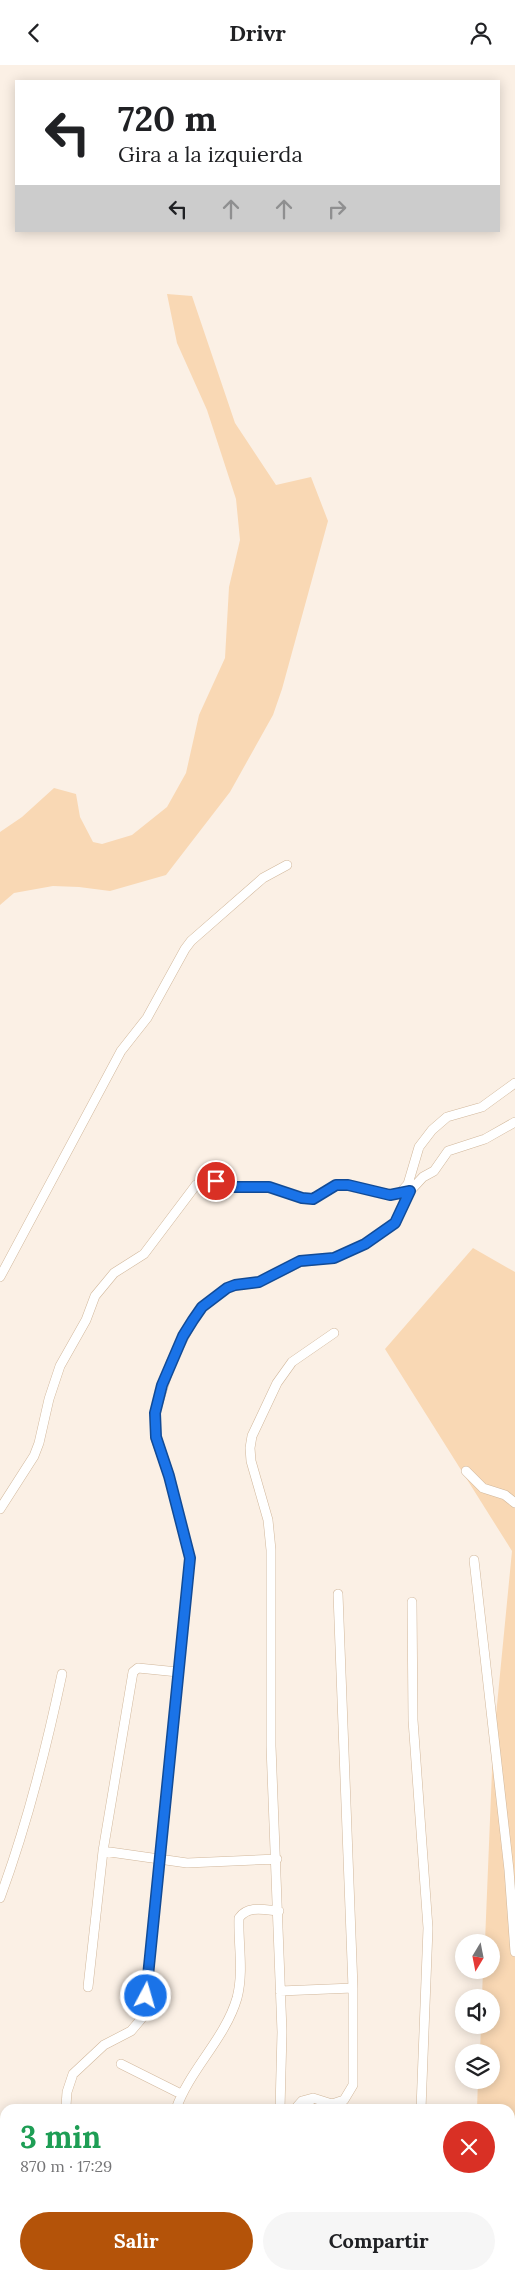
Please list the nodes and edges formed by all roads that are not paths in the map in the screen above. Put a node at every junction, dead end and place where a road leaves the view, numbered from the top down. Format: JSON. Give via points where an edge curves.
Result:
{"nodes":[{"id":1,"x":287,"y":865,"type":"dead end"},
{"id":2,"x":515,"y":1083,"type":"edge"},
{"id":3,"x":515,"y":1121,"type":"edge"},
{"id":4,"x":410,"y":1191,"type":"junction"},
{"id":5,"x":400,"y":1193,"type":"junction"},
{"id":6,"x":0,"y":1277,"type":"edge"},
{"id":7,"x":334,"y":1333,"type":"dead end"},
{"id":8,"x":466,"y":1471,"type":"dead end"},
{"id":9,"x":515,"y":1503,"type":"edge"},
{"id":10,"x":0,"y":1509,"type":"edge"},
{"id":11,"x":474,"y":1560,"type":"dead end"},
{"id":12,"x":338,"y":1594,"type":"dead end"},
{"id":13,"x":412,"y":1602,"type":"dead end"},
{"id":14,"x":178,"y":1672,"type":"junction"},
{"id":15,"x":62,"y":1674,"type":"dead end"},
{"id":16,"x":103,"y":1851,"type":"junction"},
{"id":17,"x":158,"y":1859,"type":"junction"},
{"id":18,"x":277,"y":1859,"type":"junction"},
{"id":19,"x":0,"y":1898,"type":"edge"},
{"id":20,"x":278,"y":1911,"type":"junction"},
{"id":21,"x":515,"y":1952,"type":"edge"},
{"id":22,"x":88,"y":1987,"type":"dead end"},
{"id":23,"x":353,"y":1988,"type":"junction"},
{"id":24,"x":280,"y":1991,"type":"junction"},
{"id":25,"x":121,"y":2065,"type":"dead end"},
{"id":26,"x":181,"y":2094,"type":"junction"},
{"id":27,"x":302,"y":2101,"type":"junction"},
{"id":28,"x":66,"y":2104,"type":"edge"},
{"id":29,"x":178,"y":2104,"type":"edge"},
{"id":30,"x":280,"y":2104,"type":"edge"},
{"id":31,"x":300,"y":2104,"type":"edge"},
{"id":32,"x":306,"y":2104,"type":"edge"},
{"id":33,"x":421,"y":2104,"type":"edge"}],
"edges":[{"from":1,"to":6,"type":"street","via":[[263,878],[185,949],[147,1018],[122,1051]]},
{"from":2,"to":5,"type":"street","via":[[482,1107],[447,1117],[432,1130],[420,1147],[408,1184]]},
{"from":3,"to":4,"type":"street","via":[[486,1139],[448,1151],[438,1167]]},
{"from":4,"to":5,"type":"street"},
{"from":4,"to":14,"type":"street","via":[[400,1216],[389,1229],[334,1258],[300,1261],[259,1282],[227,1288],[202,1307],[183,1336],[162,1385],[155,1413],[156,1437],[190,1558]]},
{"from":5,"to":10,"type":"street","via":[[390,1195],[336,1185],[313,1199],[269,1187],[235,1187],[216,1181],[203,1181],[196,1185],[144,1254],[114,1273],[95,1296],[86,1320],[60,1366],[40,1443]]},
{"from":7,"to":18,"type":"street","via":[[292,1362],[264,1407],[250,1448],[268,1520],[271,1550],[271,1747]]},
{"from":8,"to":9,"type":"street","via":[[483,1488],[505,1495]]},
{"from":11,"to":21,"type":"street","via":[[509,1870]]},
{"from":12,"to":23,"type":"street"},
{"from":13,"to":33,"type":"street","via":[[413,1720],[428,1928]]},
{"from":14,"to":16,"type":"street","via":[[138,1668],[133,1672]]},
{"from":14,"to":17,"type":"street"},
{"from":15,"to":19,"type":"street","via":[[21,1840]]},
{"from":16,"to":17,"type":"street"},
{"from":16,"to":22,"type":"street"},
{"from":17,"to":18,"type":"street","via":[[187,1863]]},
{"from":17,"to":28,"type":"street","via":[[142,2018],[131,2031],[104,2045],[72,2074]]},
{"from":18,"to":20,"type":"street"},
{"from":20,"to":24,"type":"street"},
{"from":20,"to":26,"type":"street","via":[[250,1909],[239,1917],[241,1977],[234,2006]]},
{"from":23,"to":24,"type":"street"},
{"from":23,"to":27,"type":"street","via":[[353,2085],[344,2100],[332,2104],[313,2099]]},
{"from":24,"to":30,"type":"street"},
{"from":25,"to":26,"type":"street"},
{"from":26,"to":29,"type":"street"},
{"from":27,"to":31,"type":"street"},
{"from":27,"to":32,"type":"street"}]}
